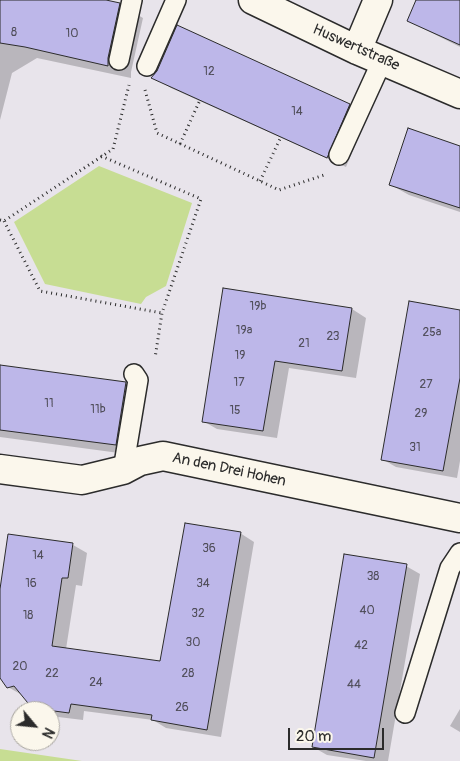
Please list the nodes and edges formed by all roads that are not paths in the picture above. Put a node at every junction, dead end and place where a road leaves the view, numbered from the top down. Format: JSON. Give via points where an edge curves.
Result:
{"nodes":[{"id":1,"x":132,"y":0,"type":"edge"},
{"id":2,"x":176,"y":0,"type":"edge"},
{"id":3,"x":253,"y":0,"type":"edge"},
{"id":4,"x":378,"y":0,"type":"edge"},
{"id":5,"x":357,"y":50,"type":"junction"},
{"id":6,"x":118,"y":60,"type":"dead end"},
{"id":7,"x":382,"y":61,"type":"junction"},
{"id":8,"x":145,"y":74,"type":"road end"},
{"id":9,"x":460,"y":94,"type":"edge"},
{"id":10,"x":339,"y":155,"type":"dead end"},
{"id":11,"x":134,"y":374,"type":"dead end"},
{"id":12,"x":0,"y":469,"type":"edge"},
{"id":13,"x":123,"y":470,"type":"junction"},
{"id":14,"x":460,"y":518,"type":"edge"},
{"id":15,"x":460,"y":553,"type":"edge"},
{"id":16,"x":405,"y":712,"type":"dead end"}],
"edges":[{"from":1,"to":6,"type":"lane"},
{"from":2,"to":8,"type":"lane"},
{"from":3,"to":5,"type":"street","name":"Huswertstraße"},
{"from":4,"to":5,"type":"street"},
{"from":5,"to":7,"type":"street","name":"Huswertstraße"},
{"from":7,"to":9,"type":"street","name":"Huswertstraße"},
{"from":7,"to":10,"type":"lane"},
{"from":11,"to":13,"type":"lane","via":[[138,380]]},
{"from":12,"to":13,"type":"street","name":"An den Drei Hohen","via":[[82,480]]},
{"from":13,"to":14,"type":"street","name":"An den Drei Hohen","via":[[140,461],[162,456]]},
{"from":15,"to":16,"type":"lane","via":[[450,568]]}]}
